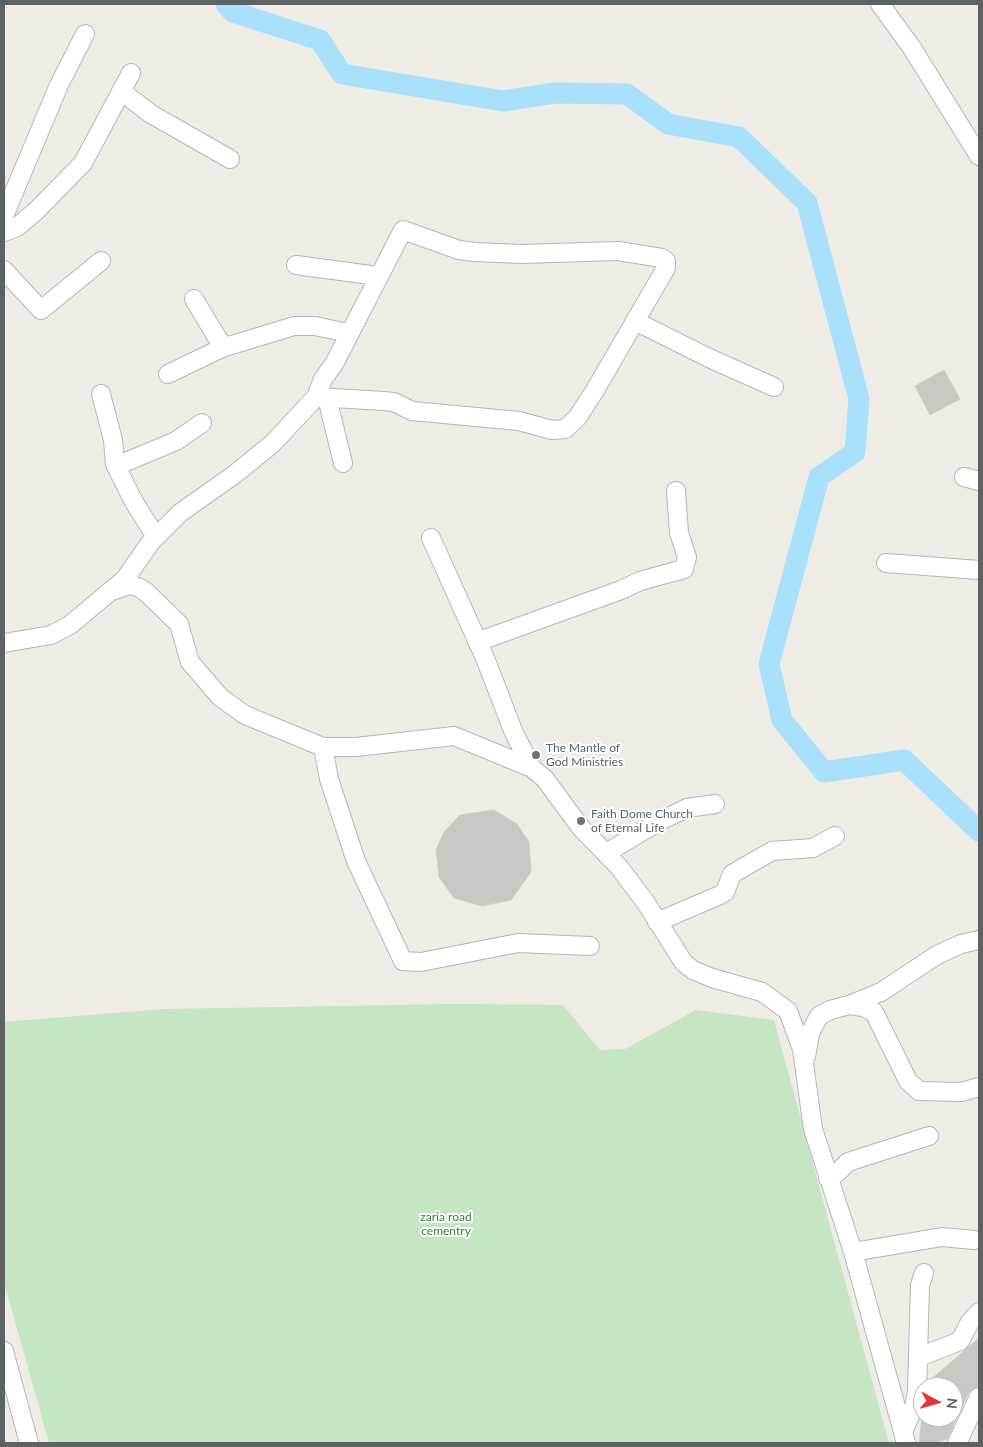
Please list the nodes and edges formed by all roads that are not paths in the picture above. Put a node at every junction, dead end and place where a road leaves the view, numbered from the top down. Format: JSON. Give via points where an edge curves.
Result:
{"nodes":[{"id":1,"x":880,"y":4,"type":"edge"},
{"id":2,"x":85,"y":34,"type":"dead end"},
{"id":3,"x":131,"y":73,"type":"dead end"},
{"id":4,"x":121,"y":91,"type":"junction"},
{"id":5,"x":979,"y":156,"type":"edge"},
{"id":6,"x":230,"y":159,"type":"dead end"},
{"id":7,"x":4,"y":216,"type":"edge"},
{"id":8,"x":4,"y":232,"type":"edge"},
{"id":9,"x":100,"y":261,"type":"dead end"},
{"id":10,"x":296,"y":265,"type":"dead end"},
{"id":11,"x":4,"y":270,"type":"edge"},
{"id":12,"x":378,"y":276,"type":"junction"},
{"id":13,"x":194,"y":299,"type":"dead end"},
{"id":14,"x":635,"y":321,"type":"junction"},
{"id":15,"x":348,"y":333,"type":"junction"},
{"id":16,"x":226,"y":347,"type":"junction"},
{"id":17,"x":168,"y":374,"type":"dead end"},
{"id":18,"x":774,"y":387,"type":"dead end"},
{"id":19,"x":101,"y":394,"type":"dead end"},
{"id":20,"x":321,"y":397,"type":"junction"},
{"id":21,"x":202,"y":423,"type":"dead end"},
{"id":22,"x":342,"y":463,"type":"dead end"},
{"id":23,"x":116,"y":466,"type":"junction"},
{"id":24,"x":676,"y":491,"type":"dead end"},
{"id":25,"x":156,"y":537,"type":"junction"},
{"id":26,"x":431,"y":538,"type":"dead end"},
{"id":27,"x":886,"y":563,"type":"dead end"},
{"id":28,"x":979,"y":570,"type":"edge"},
{"id":29,"x":109,"y":592,"type":"junction"},
{"id":30,"x":477,"y":642,"type":"junction"},
{"id":31,"x":4,"y":643,"type":"edge"},
{"id":32,"x":323,"y":747,"type":"junction"},
{"id":33,"x":532,"y":768,"type":"junction"},
{"id":34,"x":715,"y":804,"type":"dead end"},
{"id":35,"x":835,"y":836,"type":"dead end"},
{"id":36,"x":606,"y":854,"type":"junction"},
{"id":37,"x":657,"y":922,"type":"junction"},
{"id":38,"x":979,"y":940,"type":"edge"},
{"id":39,"x":590,"y":946,"type":"dead end"},
{"id":40,"x":774,"y":998,"type":"junction"},
{"id":41,"x":849,"y":1005,"type":"junction"},
{"id":42,"x":830,"y":1010,"type":"junction"},
{"id":43,"x":805,"y":1070,"type":"junction"},
{"id":44,"x":979,"y":1087,"type":"edge"},
{"id":45,"x":929,"y":1136,"type":"dead end"},
{"id":46,"x":828,"y":1178,"type":"junction"},
{"id":47,"x":974,"y":1240,"type":"dead end"},
{"id":48,"x":853,"y":1252,"type":"junction"},
{"id":49,"x":924,"y":1273,"type":"dead end"},
{"id":50,"x":979,"y":1312,"type":"edge"},
{"id":51,"x":4,"y":1351,"type":"edge"},
{"id":52,"x":919,"y":1357,"type":"junction"},
{"id":53,"x":979,"y":1398,"type":"edge"},
{"id":54,"x":904,"y":1438,"type":"edge"},
{"id":55,"x":29,"y":1443,"type":"edge"},
{"id":56,"x":957,"y":1443,"type":"edge"}],
"edges":[{"from":1,"to":5,"type":"street","via":[[912,48]]},
{"from":2,"to":7,"type":"street","via":[[59,85]]},
{"from":3,"to":4,"type":"street"},
{"from":4,"to":6,"type":"street","via":[[151,114]]},
{"from":4,"to":8,"type":"street","via":[[83,163],[36,211]]},
{"from":9,"to":11,"type":"street","via":[[41,310]]},
{"from":10,"to":12,"type":"street"},
{"from":12,"to":14,"type":"street","via":[[403,230],[459,250],[476,252],[521,254],[618,250],[662,258],[666,261],[666,268]]},
{"from":12,"to":15,"type":"street"},
{"from":13,"to":16,"type":"street"},
{"from":14,"to":18,"type":"street"},
{"from":14,"to":20,"type":"street","via":[[577,418],[565,429],[552,430],[519,420],[412,411],[394,402]]},
{"from":15,"to":16,"type":"street","via":[[315,326],[294,326]]},
{"from":15,"to":20,"type":"street","via":[[334,364],[322,379]]},
{"from":16,"to":17,"type":"street"},
{"from":19,"to":23,"type":"street"},
{"from":20,"to":22,"type":"street"},
{"from":20,"to":25,"type":"street","via":[[272,444],[180,513]]},
{"from":21,"to":23,"type":"street","via":[[176,441]]},
{"from":23,"to":25,"type":"street"},
{"from":24,"to":30,"type":"street","via":[[679,533],[688,557],[684,569],[640,581]]},
{"from":25,"to":29,"type":"street","via":[[125,579]]},
{"from":26,"to":30,"type":"street"},
{"from":27,"to":28,"type":"street"},
{"from":29,"to":31,"type":"street","via":[[70,625],[51,635]]},
{"from":29,"to":32,"type":"street","via":[[129,585],[146,592],[179,624],[190,662],[220,697],[245,715]]},
{"from":30,"to":33,"type":"street"},
{"from":32,"to":33,"type":"street","via":[[454,736]]},
{"from":32,"to":39,"type":"street","via":[[329,780],[356,861],[403,961],[421,962],[518,943]]},
{"from":33,"to":36,"type":"street","via":[[545,779],[581,828]]},
{"from":34,"to":36,"type":"street","via":[[687,808]]},
{"from":35,"to":37,"type":"street","via":[[813,848],[772,851],[732,874],[725,892]]},
{"from":36,"to":37,"type":"street","via":[[641,896]]},
{"from":37,"to":40,"type":"street","via":[[684,963],[693,970]]},
{"from":38,"to":41,"type":"street","via":[[937,955],[881,992]]},
{"from":40,"to":42,"type":"street","via":[[789,1008],[808,1013]]},
{"from":40,"to":43,"type":"street","via":[[788,1011],[802,1049]]},
{"from":41,"to":42,"type":"street"},
{"from":41,"to":44,"type":"street","via":[[874,1012],[908,1082],[918,1091],[960,1092]]},
{"from":42,"to":43,"type":"street","via":[[814,1022]]},
{"from":43,"to":46,"type":"street","via":[[813,1129]]},
{"from":45,"to":46,"type":"street","via":[[848,1162]]},
{"from":46,"to":48,"type":"street"},
{"from":47,"to":48,"type":"street","via":[[942,1237]]},
{"from":48,"to":54,"type":"street"},
{"from":49,"to":52,"type":"street","via":[[919,1293]]},
{"from":50,"to":52,"type":"street","via":[[960,1341]]},
{"from":51,"to":55,"type":"street"},
{"from":52,"to":54,"type":"street","via":[[914,1407]]},
{"from":53,"to":56,"type":"street"}]}
